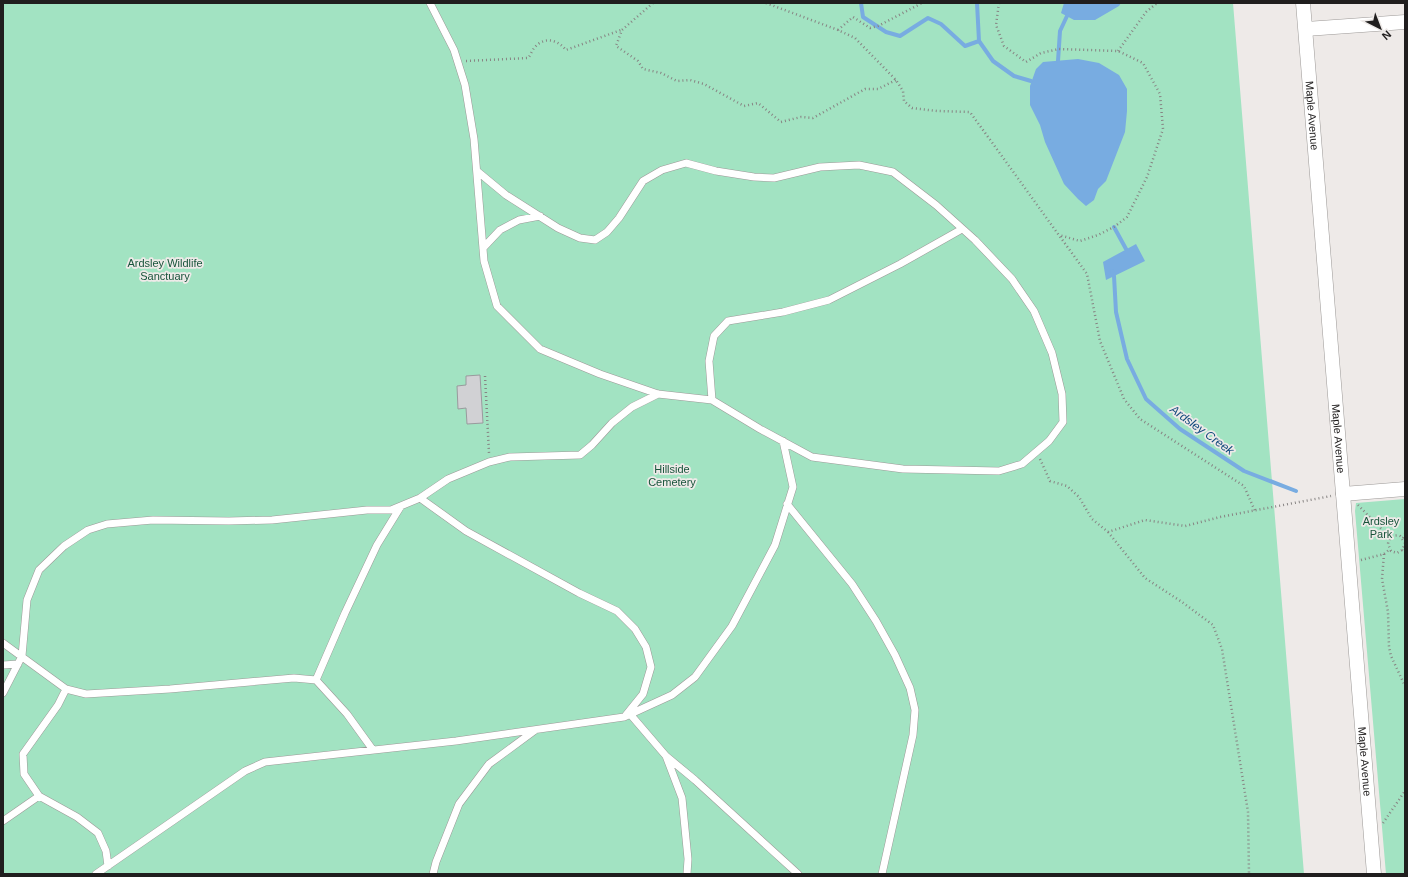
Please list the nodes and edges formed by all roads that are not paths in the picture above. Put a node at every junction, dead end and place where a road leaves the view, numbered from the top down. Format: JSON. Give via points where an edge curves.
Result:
{"nodes":[{"id":1,"x":430,"y":3,"type":"edge"},
{"id":2,"x":1303,"y":3,"type":"edge"},
{"id":3,"x":1405,"y":22,"type":"edge"},
{"id":4,"x":1306,"y":29,"type":"junction"},
{"id":5,"x":477,"y":171,"type":"junction"},
{"id":6,"x":540,"y":216,"type":"junction"},
{"id":7,"x":962,"y":229,"type":"junction"},
{"id":8,"x":483,"y":248,"type":"junction"},
{"id":9,"x":658,"y":394,"type":"junction"},
{"id":10,"x":712,"y":400,"type":"junction"},
{"id":11,"x":783,"y":441,"type":"junction"},
{"id":12,"x":1405,"y":489,"type":"edge"},
{"id":13,"x":1343,"y":494,"type":"junction"},
{"id":14,"x":420,"y":498,"type":"junction"},
{"id":15,"x":787,"y":504,"type":"junction"},
{"id":16,"x":401,"y":506,"type":"junction"},
{"id":17,"x":3,"y":642,"type":"edge"},
{"id":18,"x":22,"y":656,"type":"junction"},
{"id":19,"x":18,"y":664,"type":"junction"},
{"id":20,"x":3,"y":665,"type":"edge"},
{"id":21,"x":316,"y":680,"type":"junction"},
{"id":22,"x":66,"y":689,"type":"junction"},
{"id":23,"x":3,"y":694,"type":"edge"},
{"id":24,"x":627,"y":715,"type":"junction"},
{"id":25,"x":536,"y":729,"type":"junction"},
{"id":26,"x":373,"y":750,"type":"junction"},
{"id":27,"x":666,"y":756,"type":"junction"},
{"id":28,"x":39,"y":796,"type":"junction"},
{"id":29,"x":3,"y":821,"type":"edge"},
{"id":30,"x":108,"y":866,"type":"junction"},
{"id":31,"x":96,"y":874,"type":"edge"},
{"id":32,"x":433,"y":874,"type":"edge"},
{"id":33,"x":687,"y":874,"type":"edge"},
{"id":34,"x":798,"y":874,"type":"edge"},
{"id":35,"x":882,"y":874,"type":"edge"},
{"id":36,"x":1374,"y":874,"type":"edge"}],
"edges":[{"from":1,"to":5,"type":"lane","via":[[454,50],[464,85]]},
{"from":2,"to":4,"type":"street","name":"Maple Avenue"},
{"from":3,"to":4,"type":"street"},
{"from":4,"to":13,"type":"street","name":"Maple Avenue"},
{"from":5,"to":6,"type":"lane","via":[[506,195]]},
{"from":5,"to":8,"type":"lane"},
{"from":6,"to":7,"type":"lane","via":[[580,238],[595,240],[607,232],[619,218],[643,181],[662,170],[686,163],[716,171],[774,178],[820,167],[859,165],[893,172]]},
{"from":6,"to":8,"type":"lane","via":[[519,220],[500,230]]},
{"from":7,"to":10,"type":"lane","via":[[829,300],[783,312],[728,321],[714,336],[709,361]]},
{"from":7,"to":11,"type":"lane","via":[[1012,279],[1034,311],[1052,353],[1062,394],[1062,422],[1049,441],[1022,464],[999,470],[903,469],[812,457]]},
{"from":8,"to":9,"type":"lane","via":[[484,261],[497,306],[540,349]]},
{"from":9,"to":10,"type":"lane"},
{"from":9,"to":14,"type":"lane","via":[[632,407],[580,455],[510,457],[489,462],[448,479]]},
{"from":10,"to":11,"type":"lane"},
{"from":11,"to":15,"type":"lane","via":[[793,487]]},
{"from":12,"to":13,"type":"street"},
{"from":13,"to":36,"type":"street","name":"Maple Avenue"},
{"from":14,"to":16,"type":"lane"},
{"from":14,"to":24,"type":"lane","via":[[466,531],[617,612],[635,629],[646,647],[651,667],[643,694]]},
{"from":15,"to":24,"type":"lane","via":[[775,545],[732,626],[695,677],[672,695]]},
{"from":15,"to":35,"type":"lane","via":[[852,584],[895,655],[910,688],[915,710],[913,735]]},
{"from":16,"to":18,"type":"lane","via":[[391,510],[367,510],[272,520],[154,520],[107,524],[88,530],[64,546],[39,570],[27,600]]},
{"from":16,"to":21,"type":"lane","via":[[377,545]]},
{"from":17,"to":18,"type":"lane"},
{"from":18,"to":19,"type":"lane"},
{"from":18,"to":22,"type":"lane"},
{"from":19,"to":20,"type":"lane"},
{"from":19,"to":23,"type":"lane"},
{"from":21,"to":22,"type":"lane","via":[[294,678],[86,694]]},
{"from":21,"to":26,"type":"lane","via":[[347,714]]},
{"from":22,"to":28,"type":"lane","via":[[58,705],[23,754],[24,774]]},
{"from":24,"to":25,"type":"lane"},
{"from":24,"to":27,"type":"lane"},
{"from":25,"to":26,"type":"lane"},
{"from":25,"to":32,"type":"lane","via":[[489,764],[459,804]]},
{"from":26,"to":30,"type":"lane","via":[[265,762],[245,771]]},
{"from":27,"to":33,"type":"lane","via":[[682,798]]},
{"from":27,"to":34,"type":"lane"},
{"from":28,"to":29,"type":"lane"},
{"from":28,"to":30,"type":"lane","via":[[78,817],[98,833],[106,852]]},
{"from":30,"to":31,"type":"lane"}]}
